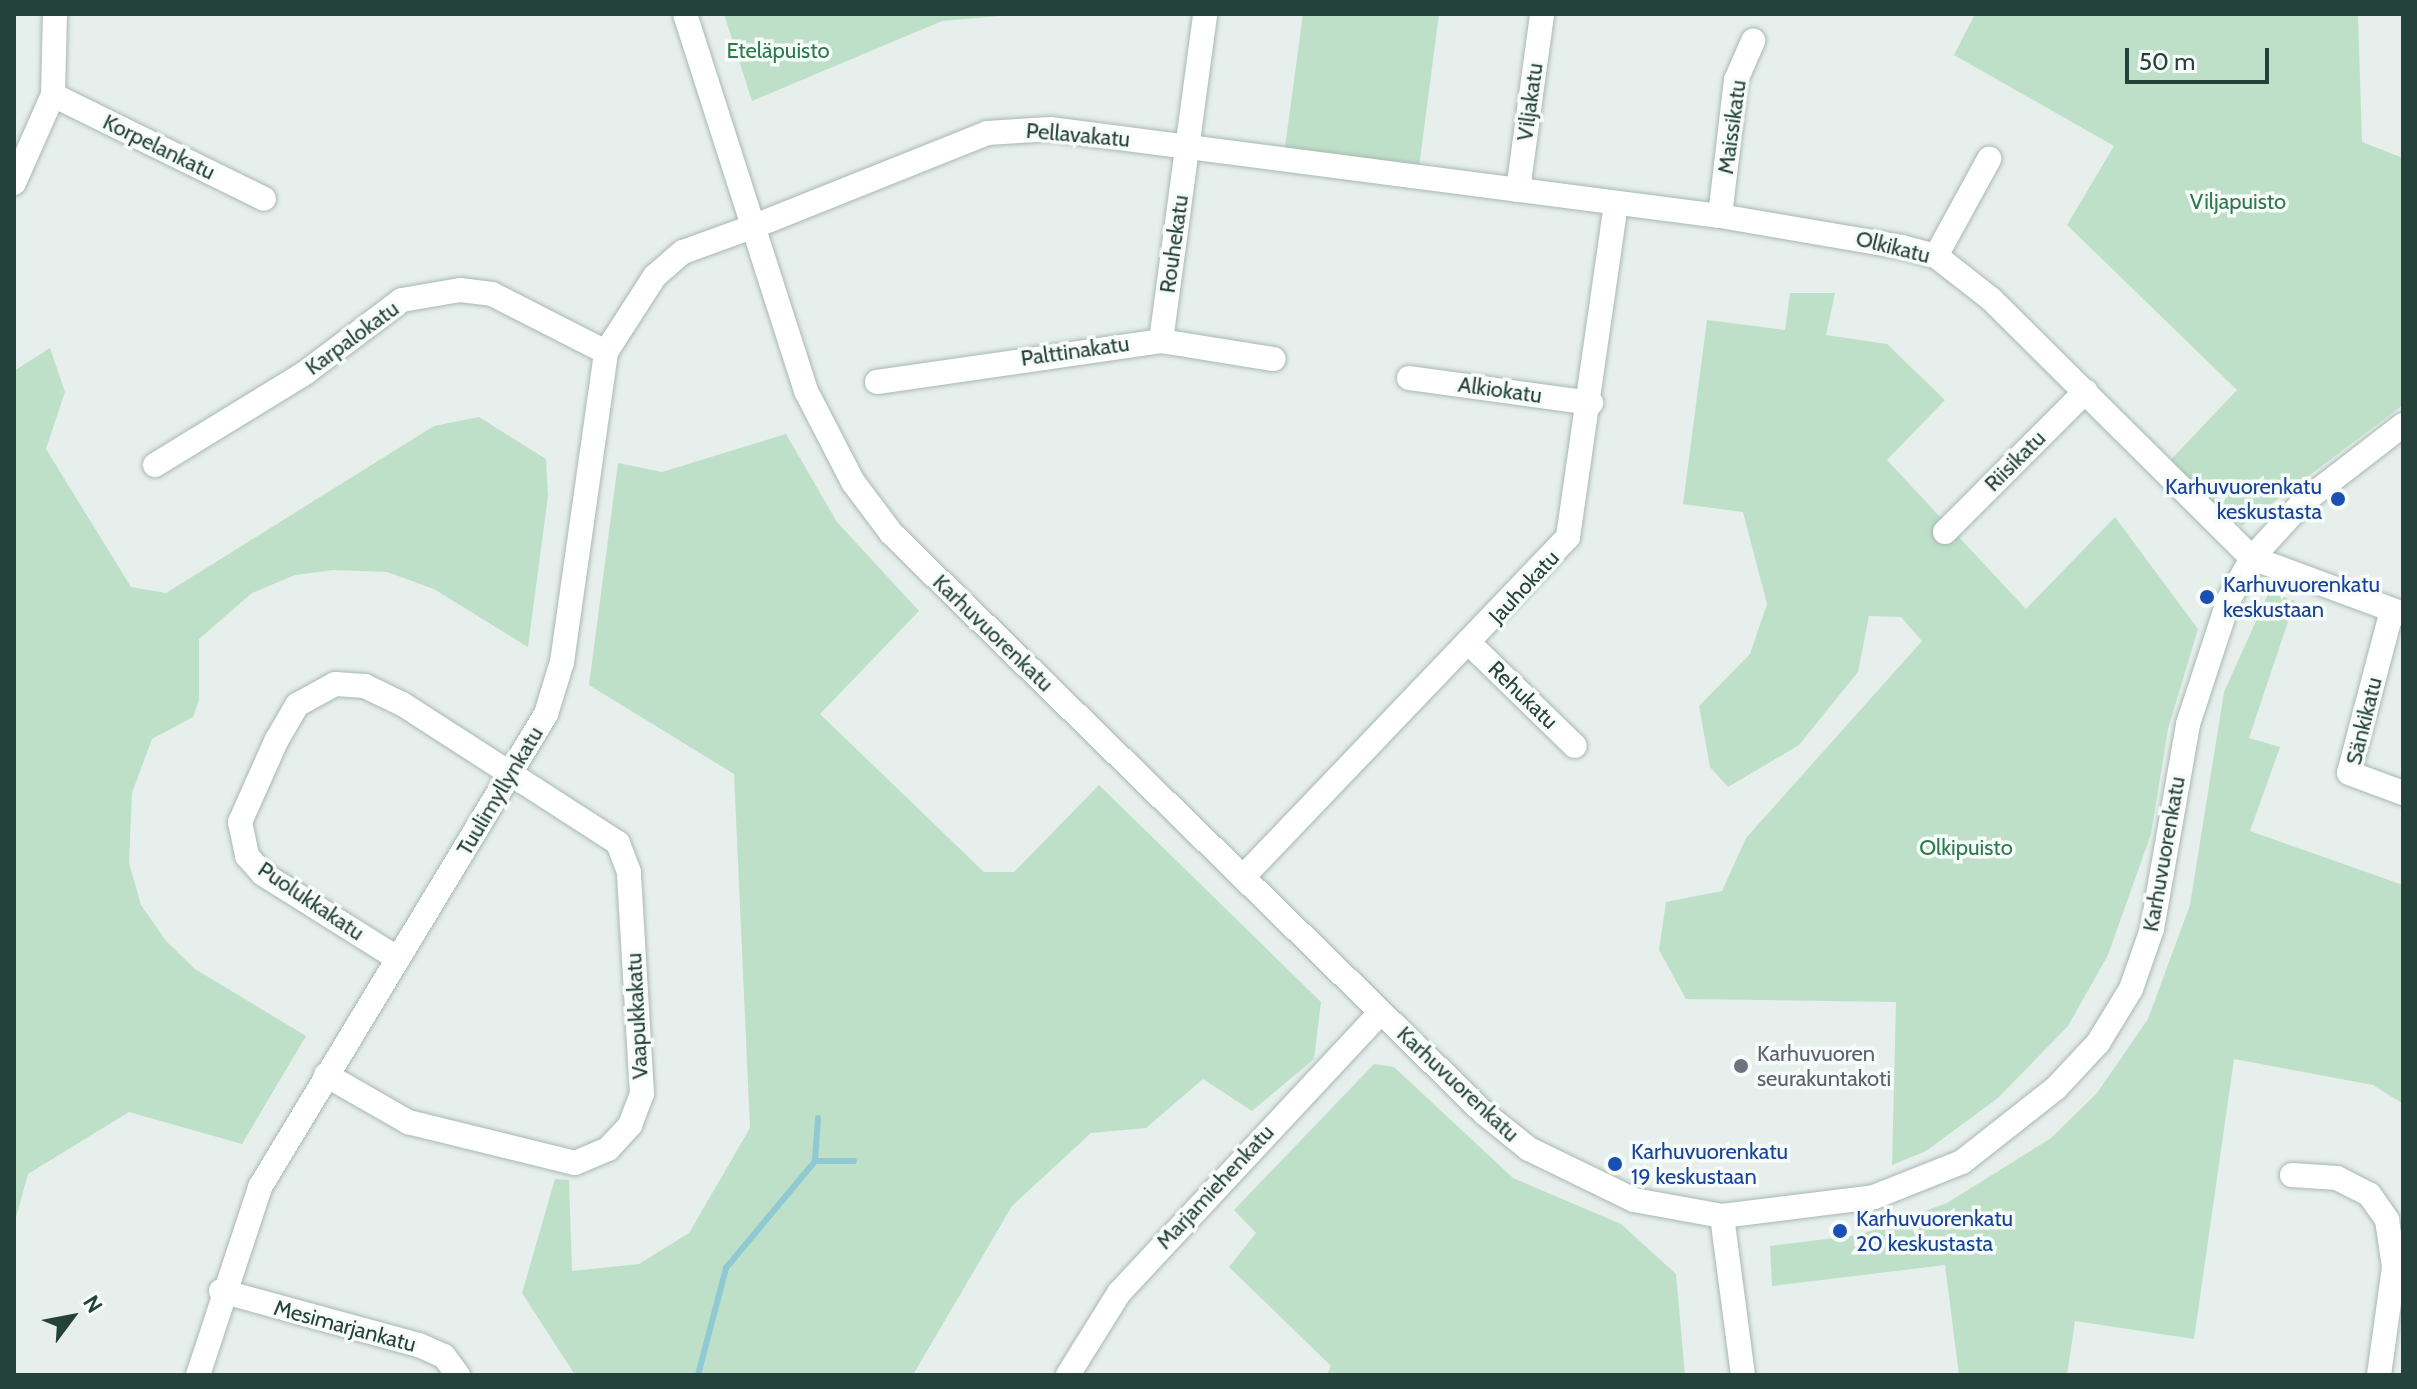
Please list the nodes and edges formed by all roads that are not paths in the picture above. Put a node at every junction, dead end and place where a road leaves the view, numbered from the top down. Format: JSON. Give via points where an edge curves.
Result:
{"nodes":[{"id":1,"x":55,"y":14,"type":"edge"},
{"id":2,"x":685,"y":14,"type":"edge"},
{"id":3,"x":1205,"y":14,"type":"edge"},
{"id":4,"x":1542,"y":14,"type":"edge"},
{"id":5,"x":1753,"y":41,"type":"dead end"},
{"id":6,"x":53,"y":95,"type":"junction"},
{"id":7,"x":1188,"y":147,"type":"junction"},
{"id":8,"x":1989,"y":159,"type":"dead end"},
{"id":9,"x":1418,"y":176,"type":"joint"},
{"id":10,"x":14,"y":183,"type":"edge"},
{"id":11,"x":1518,"y":190,"type":"junction"},
{"id":12,"x":264,"y":199,"type":"dead end"},
{"id":13,"x":1616,"y":205,"type":"junction"},
{"id":14,"x":1720,"y":216,"type":"junction"},
{"id":15,"x":755,"y":226,"type":"junction"},
{"id":16,"x":1936,"y":256,"type":"junction"},
{"id":17,"x":1161,"y":341,"type":"junction"},
{"id":18,"x":606,"y":352,"type":"junction"},
{"id":19,"x":1274,"y":359,"type":"dead end"},
{"id":20,"x":1409,"y":378,"type":"dead end"},
{"id":21,"x":877,"y":382,"type":"dead end"},
{"id":22,"x":2086,"y":391,"type":"junction"},
{"id":23,"x":1591,"y":403,"type":"junction"},
{"id":24,"x":2403,"y":425,"type":"edge"},
{"id":25,"x":155,"y":465,"type":"dead end"},
{"id":26,"x":1945,"y":532,"type":"dead end"},
{"id":27,"x":2252,"y":558,"type":"junction"},
{"id":28,"x":2397,"y":614,"type":"edge"},
{"id":29,"x":1470,"y":644,"type":"junction"},
{"id":30,"x":1575,"y":746,"type":"dead end"},
{"id":31,"x":512,"y":772,"type":"junction"},
{"id":32,"x":2403,"y":793,"type":"edge"},
{"id":33,"x":1244,"y":876,"type":"junction"},
{"id":34,"x":397,"y":958,"type":"junction"},
{"id":35,"x":1380,"y":1013,"type":"junction"},
{"id":36,"x":326,"y":1075,"type":"junction"},
{"id":37,"x":2292,"y":1175,"type":"dead end"},
{"id":38,"x":1722,"y":1216,"type":"junction"},
{"id":39,"x":221,"y":1291,"type":"junction"},
{"id":40,"x":198,"y":1375,"type":"edge"},
{"id":41,"x":458,"y":1375,"type":"edge"},
{"id":42,"x":1068,"y":1375,"type":"edge"},
{"id":43,"x":1743,"y":1375,"type":"edge"},
{"id":44,"x":2379,"y":1375,"type":"edge"}],
"edges":[{"from":1,"to":6,"type":"street"},
{"from":2,"to":15,"type":"street","name":"Karhuvuorenkatu"},
{"from":3,"to":7,"type":"street","name":"Rouhekatu"},
{"from":4,"to":11,"type":"street","name":"Viljakatu"},
{"from":5,"to":14,"type":"street","name":"Maissikatu","via":[[1736,80]]},
{"from":6,"to":10,"type":"street"},
{"from":6,"to":12,"type":"street","name":"Korpelankatu"},
{"from":7,"to":9,"type":"street","name":"Pellavakatu"},
{"from":7,"to":15,"type":"street","name":"Pellavakatu","via":[[1065,130],[987,133]]},
{"from":7,"to":17,"type":"street","name":"Rouhekatu"},
{"from":8,"to":16,"type":"street"},
{"from":9,"to":11,"type":"street","name":"Olkikatu"},
{"from":11,"to":13,"type":"street","name":"Olkikatu"},
{"from":13,"to":14,"type":"street","name":"Olkikatu"},
{"from":13,"to":23,"type":"street","name":"Jauhokatu"},
{"from":14,"to":16,"type":"street","name":"Olkikatu"},
{"from":15,"to":18,"type":"street","name":"Tuulimyllynkatu","via":[[683,252],[655,276]]},
{"from":15,"to":33,"type":"street","name":"Karhuvuorenkatu","via":[[824,433],[892,534]]},
{"from":16,"to":22,"type":"street","name":"Olkikatu"},
{"from":17,"to":19,"type":"street","name":"Palttinakatu"},
{"from":17,"to":21,"type":"street","name":"Palttinakatu"},
{"from":18,"to":25,"type":"street","name":"Karpalokatu","via":[[492,294],[460,290],[402,300],[305,373]]},
{"from":18,"to":31,"type":"street","name":"Tuulimyllynkatu","via":[[562,662],[546,714]]},
{"from":20,"to":23,"type":"street","name":"Alkiokatu"},
{"from":22,"to":26,"type":"street","name":"Riisikatu"},
{"from":22,"to":27,"type":"street","name":"Olkikatu"},
{"from":23,"to":29,"type":"street","name":"Jauhokatu","via":[[1568,537]]},
{"from":24,"to":27,"type":"street","name":"Karhuvuorenkatu","via":[[2302,503]]},
{"from":27,"to":28,"type":"street"},
{"from":27,"to":38,"type":"street","name":"Karhuvuorenkatu","via":[[2204,657],[2152,929],[2131,989],[2098,1043],[2012,1129],[1962,1162],[1874,1197]]},
{"from":28,"to":32,"type":"street","name":"Sänkikatu","via":[[2349,773]]},
{"from":29,"to":30,"type":"street","name":"Rehukatu"},
{"from":29,"to":33,"type":"street","name":"Jauhokatu"},
{"from":31,"to":34,"type":"street","name":"Tuulimyllynkatu"},
{"from":31,"to":34,"type":"street","name":"Puolukkakatu","via":[[365,686],[335,684],[297,705],[240,822],[247,856],[263,874]]},
{"from":31,"to":36,"type":"street","name":"Vaapukkakatu","via":[[601,827],[629,872],[642,1094],[630,1125],[608,1149],[575,1163],[408,1122]]},
{"from":33,"to":35,"type":"street","name":"Karhuvuorenkatu"},
{"from":34,"to":36,"type":"street","name":"Tuulimyllynkatu"},
{"from":35,"to":38,"type":"street","name":"Karhuvuorenkatu","via":[[1529,1149],[1634,1200]]},
{"from":35,"to":42,"type":"street","name":"Marjamiehenkatu","via":[[1119,1293]]},
{"from":36,"to":39,"type":"street","name":"Tuulimyllynkatu","via":[[260,1187]]},
{"from":37,"to":44,"type":"street","via":[[2337,1178],[2369,1194],[2387,1220],[2394,1267]]},
{"from":38,"to":43,"type":"street"},
{"from":39,"to":40,"type":"street","name":"Tuulimyllynkatu"},
{"from":39,"to":41,"type":"street","name":"Mesimarjankatu","via":[[419,1345],[444,1356]]}]}
